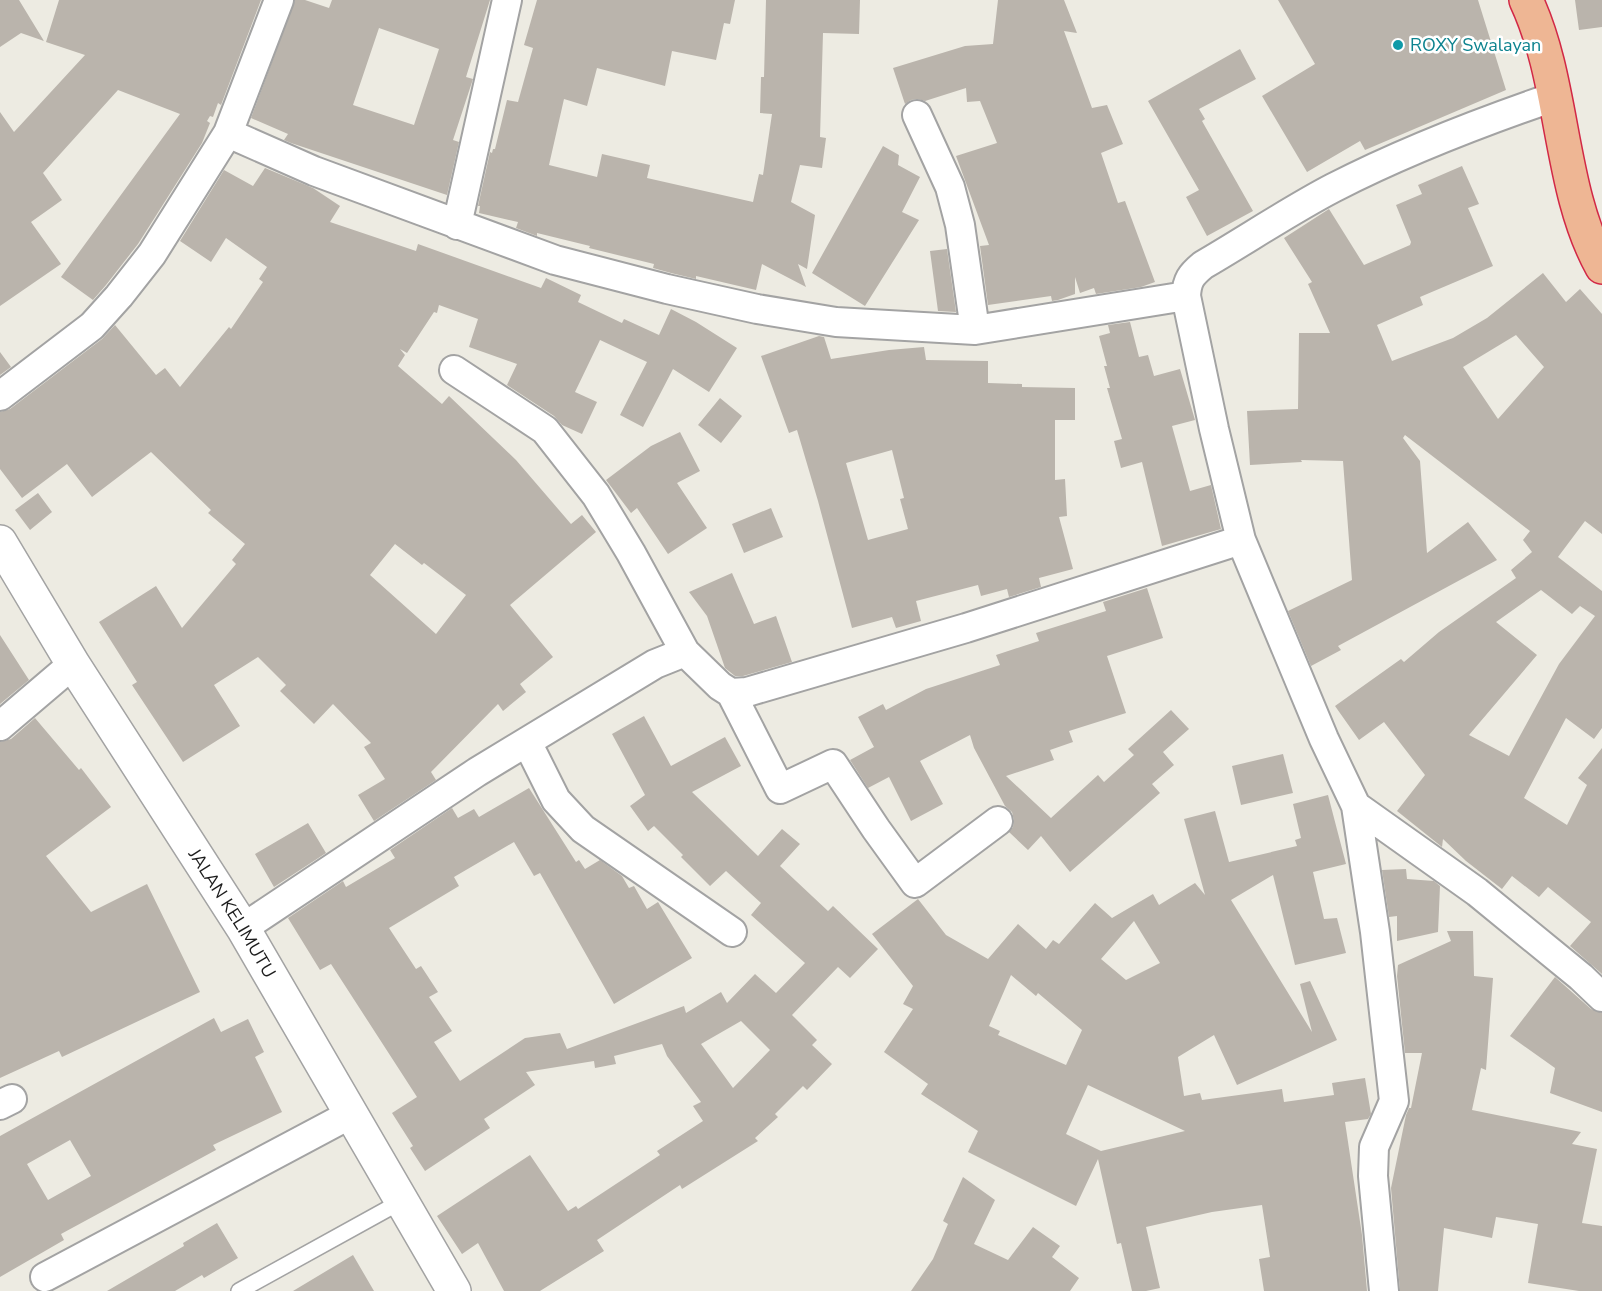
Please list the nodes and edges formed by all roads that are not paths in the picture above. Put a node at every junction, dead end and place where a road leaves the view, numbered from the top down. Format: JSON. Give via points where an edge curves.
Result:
{"nodes":[{"id":1,"x":279,"y":0,"type":"edge"},
{"id":2,"x":507,"y":0,"type":"edge"},
{"id":3,"x":1526,"y":0,"type":"edge"},
{"id":4,"x":1554,"y":97,"type":"junction"},
{"id":5,"x":917,"y":115,"type":"dead end"},
{"id":6,"x":228,"y":133,"type":"junction"},
{"id":7,"x":457,"y":225,"type":"junction"},
{"id":8,"x":1602,"y":267,"type":"edge"},
{"id":9,"x":1186,"y":296,"type":"junction"},
{"id":10,"x":975,"y":330,"type":"junction"},
{"id":11,"x":454,"y":370,"type":"dead end"},
{"id":12,"x":0,"y":396,"type":"edge"},
{"id":13,"x":1241,"y":540,"type":"junction"},
{"id":14,"x":0,"y":542,"type":"edge"},
{"id":15,"x":685,"y":652,"type":"junction"},
{"id":16,"x":73,"y":664,"type":"junction"},
{"id":17,"x":731,"y":693,"type":"junction"},
{"id":18,"x":0,"y":726,"type":"edge"},
{"id":19,"x":527,"y":742,"type":"junction"},
{"id":20,"x":1356,"y":806,"type":"junction"},
{"id":21,"x":998,"y":821,"type":"dead end"},
{"id":22,"x":243,"y":928,"type":"junction"},
{"id":23,"x":732,"y":932,"type":"dead end"},
{"id":24,"x":1602,"y":997,"type":"edge"},
{"id":25,"x":351,"y":1114,"type":"junction"},
{"id":26,"x":402,"y":1201,"type":"junction"},
{"id":27,"x":45,"y":1277,"type":"dead end"},
{"id":28,"x":239,"y":1291,"type":"edge"},
{"id":29,"x":454,"y":1291,"type":"edge"},
{"id":30,"x":1384,"y":1291,"type":"edge"}],
"edges":[{"from":1,"to":6,"type":"street"},
{"from":2,"to":7,"type":"street"},
{"from":3,"to":4,"type":"highway","via":[[1547,61]]},
{"from":4,"to":8,"type":"highway","via":[[1582,222]]},
{"from":4,"to":9,"type":"street","via":[[1414,149],[1332,189],[1191,274]]},
{"from":5,"to":10,"type":"street","via":[[950,188]]},
{"from":6,"to":7,"type":"street","via":[[314,171]]},
{"from":6,"to":12,"type":"street","via":[[152,254],[119,296],[92,326]]},
{"from":7,"to":10,"type":"street","via":[[555,260],[757,309],[836,322]]},
{"from":9,"to":10,"type":"street"},
{"from":9,"to":13,"type":"street"},
{"from":11,"to":15,"type":"street","via":[[545,430],[596,495]]},
{"from":13,"to":17,"type":"street","via":[[955,631],[747,692]]},
{"from":13,"to":20,"type":"street"},
{"from":14,"to":16,"type":"street","name":"JALAN KELIMUTU"},
{"from":15,"to":17,"type":"street"},
{"from":15,"to":19,"type":"street","via":[[655,664]]},
{"from":16,"to":18,"type":"street"},
{"from":16,"to":22,"type":"street","name":"JALAN KELIMUTU"},
{"from":17,"to":21,"type":"street","via":[[780,789],[833,764],[915,883]]},
{"from":19,"to":22,"type":"street"},
{"from":19,"to":23,"type":"street","via":[[556,800],[583,829]]},
{"from":20,"to":24,"type":"street","via":[[1477,892]]},
{"from":20,"to":30,"type":"street","via":[[1394,1101],[1374,1147],[1373,1176]]},
{"from":22,"to":25,"type":"street","name":"JALAN KELIMUTU"},
{"from":25,"to":26,"type":"street","name":"JALAN KELIMUTU"},
{"from":25,"to":27,"type":"street"},
{"from":26,"to":28,"type":"lane"},
{"from":26,"to":29,"type":"street","name":"JALAN KELIMUTU"}]}
